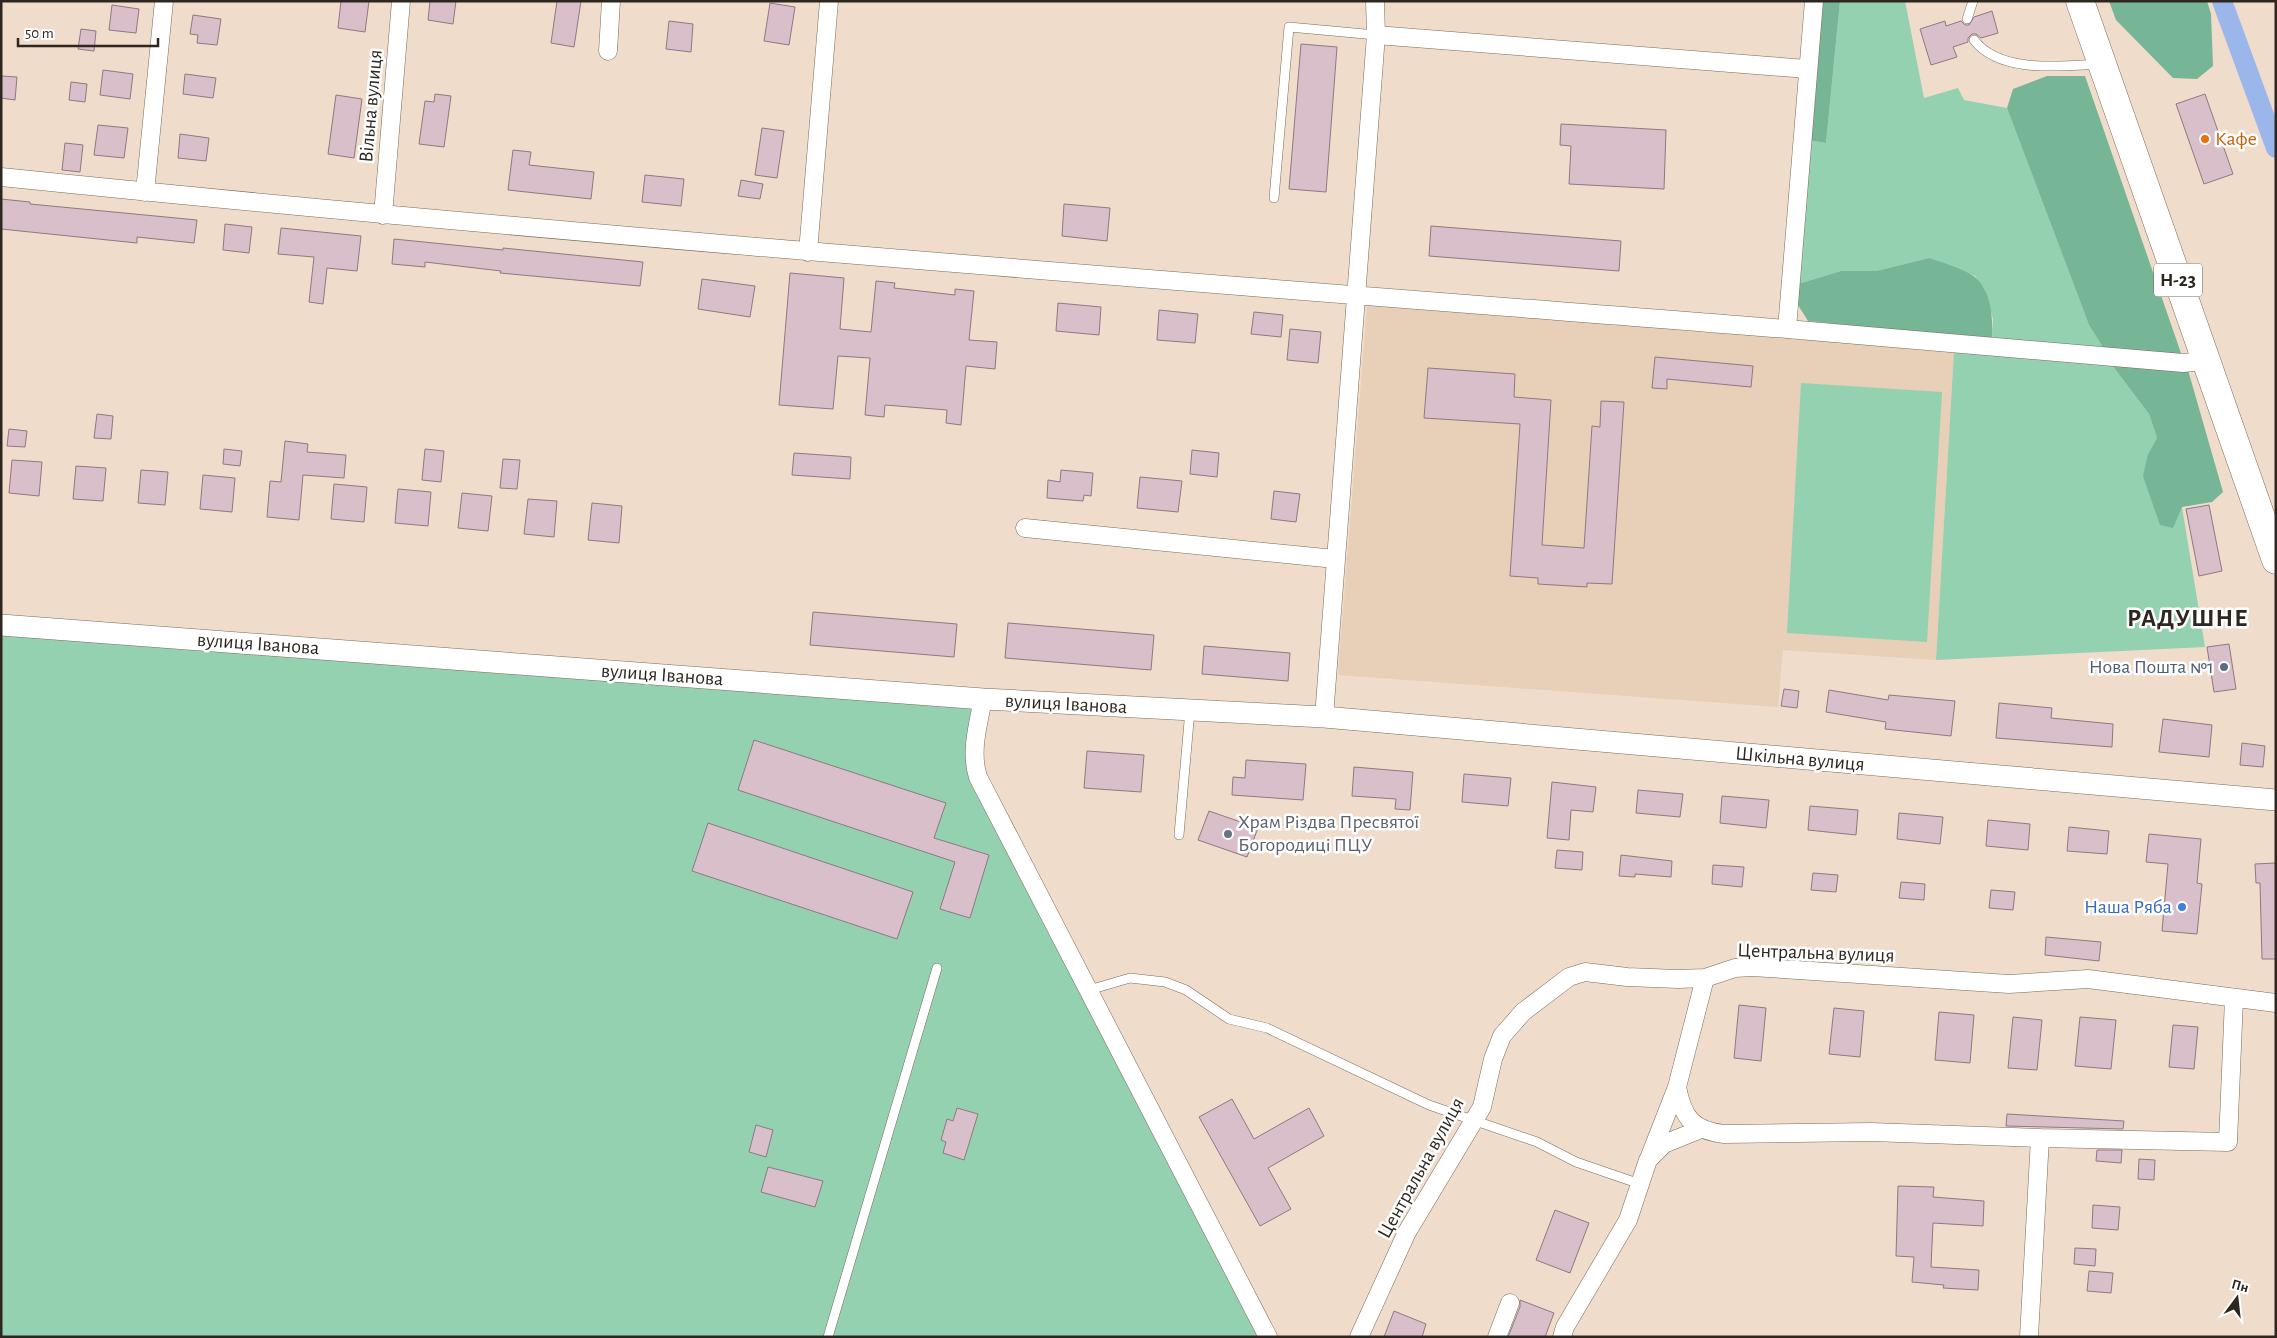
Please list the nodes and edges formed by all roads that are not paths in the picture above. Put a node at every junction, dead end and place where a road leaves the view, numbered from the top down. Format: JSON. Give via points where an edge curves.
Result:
{"nodes":[{"id":1,"x":164,"y":1,"type":"edge"},
{"id":2,"x":402,"y":1,"type":"edge"},
{"id":3,"x":612,"y":1,"type":"edge"},
{"id":4,"x":829,"y":1,"type":"edge"},
{"id":5,"x":1375,"y":1,"type":"edge"},
{"id":6,"x":1814,"y":1,"type":"edge"},
{"id":7,"x":1973,"y":1,"type":"edge"},
{"id":8,"x":2080,"y":1,"type":"edge"},
{"id":9,"x":1968,"y":19,"type":"dead end"},
{"id":10,"x":1376,"y":35,"type":"junction"},
{"id":11,"x":1974,"y":40,"type":"dead end"},
{"id":12,"x":608,"y":50,"type":"dead end"},
{"id":13,"x":2102,"y":64,"type":"junction"},
{"id":14,"x":1807,"y":69,"type":"junction"},
{"id":15,"x":1,"y":177,"type":"edge"},
{"id":16,"x":145,"y":192,"type":"junction"},
{"id":17,"x":1274,"y":198,"type":"dead end"},
{"id":18,"x":383,"y":214,"type":"junction"},
{"id":19,"x":808,"y":252,"type":"junction"},
{"id":20,"x":1355,"y":295,"type":"junction"},
{"id":21,"x":1787,"y":329,"type":"junction"},
{"id":22,"x":2206,"y":361,"type":"junction"},
{"id":23,"x":1025,"y":528,"type":"dead end"},
{"id":24,"x":1335,"y":559,"type":"junction"},
{"id":25,"x":2276,"y":560,"type":"edge"},
{"id":26,"x":1,"y":625,"type":"edge"},
{"id":27,"x":983,"y":699,"type":"junction"},
{"id":28,"x":1190,"y":710,"type":"junction"},
{"id":29,"x":1324,"y":717,"type":"junction"},
{"id":30,"x":2276,"y":800,"type":"edge"},
{"id":31,"x":1179,"y":835,"type":"dead end"},
{"id":32,"x":937,"y":968,"type":"dead end"},
{"id":33,"x":1705,"y":978,"type":"junction"},
{"id":34,"x":1089,"y":990,"type":"junction"},
{"id":35,"x":2234,"y":999,"type":"junction"},
{"id":36,"x":2276,"y":1003,"type":"edge"},
{"id":37,"x":1677,"y":1087,"type":"junction"},
{"id":38,"x":1474,"y":1121,"type":"junction"},
{"id":39,"x":1701,"y":1129,"type":"junction"},
{"id":40,"x":2040,"y":1138,"type":"junction"},
{"id":41,"x":1648,"y":1160,"type":"junction"},
{"id":42,"x":1640,"y":1184,"type":"junction"},
{"id":43,"x":1510,"y":1303,"type":"dead end"},
{"id":44,"x":828,"y":1337,"type":"edge"},
{"id":45,"x":1268,"y":1337,"type":"edge"},
{"id":46,"x":1360,"y":1337,"type":"edge"},
{"id":47,"x":1497,"y":1337,"type":"edge"},
{"id":48,"x":1562,"y":1337,"type":"edge"},
{"id":49,"x":2029,"y":1337,"type":"edge"}],
"edges":[{"from":1,"to":16,"type":"street"},
{"from":2,"to":18,"type":"street","name":"Вільна вулиця"},
{"from":3,"to":12,"type":"street"},
{"from":4,"to":19,"type":"street"},
{"from":5,"to":10,"type":"street"},
{"from":6,"to":14,"type":"street"},
{"from":7,"to":9,"type":"lane"},
{"from":8,"to":13,"type":"main road","number":"Н-23"},
{"from":10,"to":14,"type":"street"},
{"from":10,"to":17,"type":"lane","via":[[1288,28]]},
{"from":10,"to":20,"type":"street"},
{"from":11,"to":13,"type":"lane","via":[[1996,58],[2018,64],[2060,67]]},
{"from":13,"to":22,"type":"main road","number":"Н-23"},
{"from":14,"to":21,"type":"street"},
{"from":15,"to":16,"type":"street"},
{"from":16,"to":18,"type":"street"},
{"from":18,"to":19,"type":"street"},
{"from":19,"to":20,"type":"street"},
{"from":20,"to":21,"type":"street"},
{"from":20,"to":24,"type":"street"},
{"from":21,"to":22,"type":"street","via":[[2183,363]]},
{"from":22,"to":25,"type":"main road","number":"Н-23"},
{"from":23,"to":24,"type":"street"},
{"from":24,"to":29,"type":"street"},
{"from":26,"to":27,"type":"street","name":"вулиця Іванова"},
{"from":27,"to":28,"type":"street","name":"вулиця Іванова"},
{"from":27,"to":34,"type":"street","via":[[974,750],[978,777]]},
{"from":28,"to":29,"type":"street","name":"вулиця Іванова"},
{"from":28,"to":31,"type":"lane"},
{"from":29,"to":30,"type":"street","name":"Шкільна вулиця"},
{"from":32,"to":44,"type":"lane"},
{"from":33,"to":35,"type":"street","name":"Центральна вулиця","via":[[1735,968],[1752,967],[2009,984],[2088,979]]},
{"from":33,"to":37,"type":"street"},
{"from":33,"to":38,"type":"street","name":"Центральна вулиця","via":[[1651,978],[1585,972],[1569,977],[1523,1012],[1502,1036],[1493,1058],[1482,1107]]},
{"from":34,"to":38,"type":"lane","via":[[1130,978],[1165,982],[1186,990],[1229,1019],[1267,1028],[1429,1105]]},
{"from":34,"to":45,"type":"street"},
{"from":35,"to":36,"type":"street","name":"Центральна вулиця"},
{"from":35,"to":40,"type":"street","via":[[2228,1142]]},
{"from":37,"to":39,"type":"street","via":[[1686,1116]]},
{"from":37,"to":41,"type":"street"},
{"from":38,"to":42,"type":"lane","via":[[1538,1142],[1576,1162]]},
{"from":38,"to":46,"type":"street","name":"Центральна вулиця","via":[[1407,1232]]},
{"from":39,"to":40,"type":"street","via":[[1724,1134],[1871,1132]]},
{"from":39,"to":41,"type":"street","via":[[1664,1144]]},
{"from":40,"to":49,"type":"street"},
{"from":41,"to":42,"type":"street"},
{"from":42,"to":48,"type":"street","via":[[1628,1220]]},
{"from":43,"to":47,"type":"street"}]}
